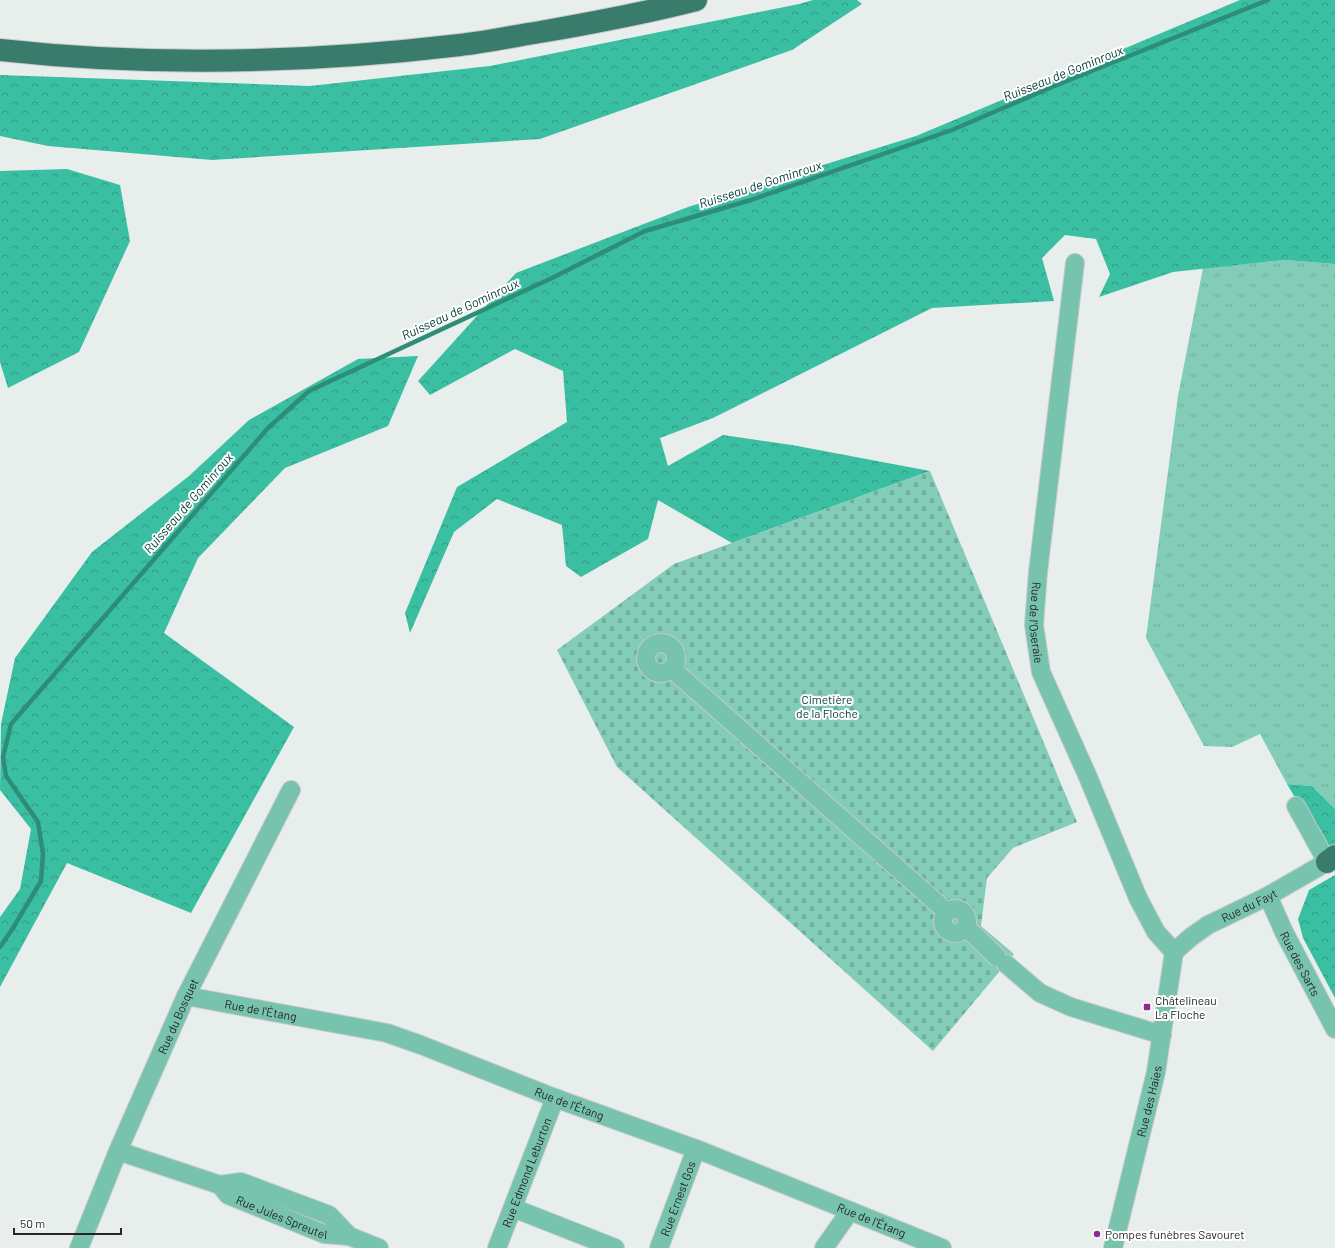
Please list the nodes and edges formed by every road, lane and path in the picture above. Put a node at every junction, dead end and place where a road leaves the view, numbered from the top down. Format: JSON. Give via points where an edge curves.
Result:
{"nodes":[{"id":1,"x":696,"y":0,"type":"edge"},
{"id":2,"x":0,"y":50,"type":"edge"},
{"id":3,"x":1075,"y":263,"type":"dead end"},
{"id":4,"x":672,"y":669,"type":"dead end"},
{"id":5,"x":291,"y":790,"type":"dead end"},
{"id":6,"x":1296,"y":806,"type":"dead end"},
{"id":7,"x":1332,"y":860,"type":"edge"},
{"id":8,"x":1268,"y":896,"type":"junction"},
{"id":9,"x":1174,"y":952,"type":"junction"},
{"id":10,"x":186,"y":996,"type":"junction"},
{"id":11,"x":1335,"y":1029,"type":"edge"},
{"id":12,"x":1162,"y":1035,"type":"junction"},
{"id":13,"x":556,"y":1098,"type":"junction"},
{"id":14,"x":696,"y":1149,"type":"junction"},
{"id":15,"x":118,"y":1151,"type":"junction"},
{"id":16,"x":513,"y":1208,"type":"junction"},
{"id":17,"x":850,"y":1210,"type":"junction"},
{"id":18,"x":79,"y":1248,"type":"edge"},
{"id":19,"x":379,"y":1248,"type":"edge"},
{"id":20,"x":497,"y":1248,"type":"edge"},
{"id":21,"x":615,"y":1248,"type":"edge"},
{"id":22,"x":659,"y":1248,"type":"edge"},
{"id":23,"x":824,"y":1248,"type":"edge"},
{"id":24,"x":942,"y":1248,"type":"edge"},
{"id":25,"x":1113,"y":1248,"type":"edge"}],
"edges":[{"from":1,"to":2,"type":"highway","via":[[470,44],[369,54],[252,61],[144,61],[58,57]]},
{"from":3,"to":9,"type":"street","name":"Rue de l'Oseraie","via":[[1034,624],[1041,672],[1138,898],[1156,932]]},
{"from":4,"to":12,"type":"street","via":[[947,912],[957,908],[962,910],[968,918],[966,927],[1001,961],[1040,993],[1071,1007]]},
{"from":5,"to":10,"type":"street","name":"Rue du Bosquet"},
{"from":6,"to":7,"type":"street"},
{"from":7,"to":8,"type":"street","name":"Rue du Fayt"},
{"from":8,"to":9,"type":"street","name":"Rue du Fayt","via":[[1208,926]]},
{"from":8,"to":11,"type":"street","name":"Rue des Sarts"},
{"from":9,"to":12,"type":"street","name":"Rue des Haies"},
{"from":10,"to":13,"type":"street","name":"Rue de l'Étang","via":[[387,1033]]},
{"from":10,"to":15,"type":"street","name":"Rue du Bosquet"},
{"from":12,"to":25,"type":"street","name":"Rue des Haies","via":[[1156,1072]]},
{"from":13,"to":14,"type":"street","name":"Rue de l'Étang"},
{"from":13,"to":16,"type":"street","name":"Rue Edmond Leburton"},
{"from":14,"to":17,"type":"street","name":"Rue de l'Étang"},
{"from":14,"to":22,"type":"street","name":"Rue Ernest Gos"},
{"from":15,"to":18,"type":"street","name":"Rue du Bosquet"},
{"from":15,"to":19,"type":"street","name":"Rue Jules Spreutel","via":[[220,1185],[228,1195],[324,1234],[349,1236]]},
{"from":16,"to":20,"type":"street","name":"Rue Edmond Leburton"},
{"from":16,"to":21,"type":"street"},
{"from":17,"to":23,"type":"street"},
{"from":17,"to":24,"type":"street","name":"Rue de l'Étang"}]}
